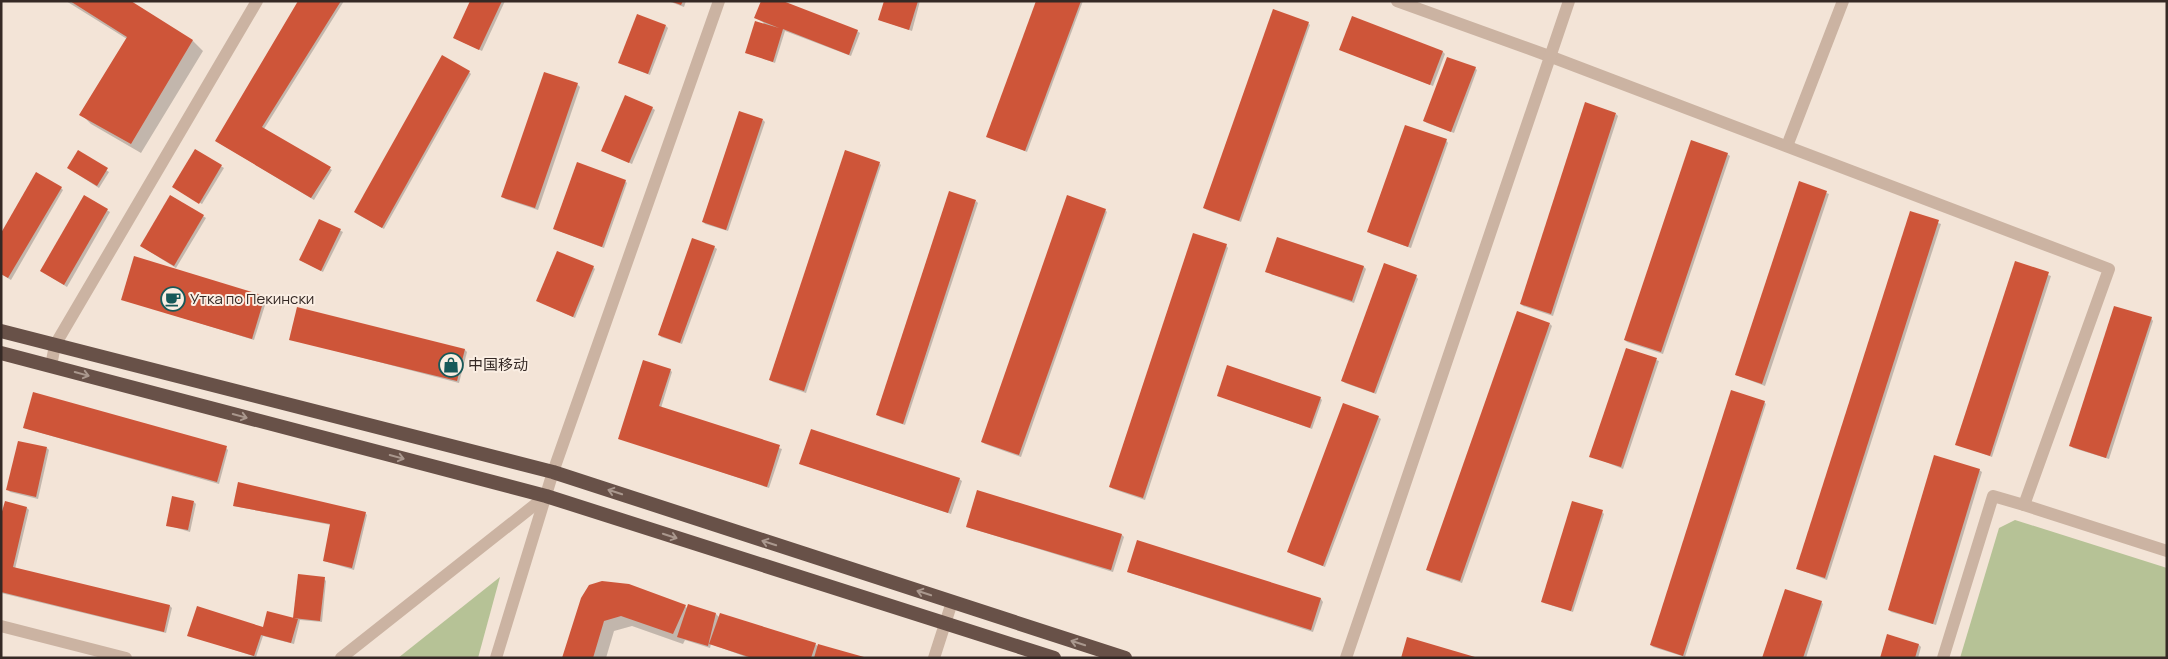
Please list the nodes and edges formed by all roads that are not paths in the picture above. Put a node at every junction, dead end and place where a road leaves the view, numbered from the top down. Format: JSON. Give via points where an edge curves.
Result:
{"nodes":[{"id":1,"x":257,"y":1,"type":"edge"},
{"id":2,"x":719,"y":1,"type":"edge"},
{"id":3,"x":1397,"y":1,"type":"edge"},
{"id":4,"x":1569,"y":1,"type":"edge"},
{"id":5,"x":1842,"y":1,"type":"edge"},
{"id":6,"x":1550,"y":56,"type":"junction"},
{"id":7,"x":1787,"y":146,"type":"junction"},
{"id":8,"x":1,"y":331,"type":"edge"},
{"id":9,"x":55,"y":345,"type":"junction"},
{"id":10,"x":1,"y":353,"type":"edge"},
{"id":11,"x":51,"y":366,"type":"junction"},
{"id":12,"x":553,"y":472,"type":"junction"},
{"id":13,"x":546,"y":496,"type":"junction"},
{"id":14,"x":2024,"y":505,"type":"junction"},
{"id":15,"x":2167,"y":551,"type":"edge"},
{"id":16,"x":952,"y":602,"type":"junction"},
{"id":17,"x":946,"y":623,"type":"junction"},
{"id":18,"x":1,"y":626,"type":"edge"},
{"id":19,"x":126,"y":658,"type":"edge"},
{"id":20,"x":341,"y":658,"type":"edge"},
{"id":21,"x":496,"y":658,"type":"edge"},
{"id":22,"x":934,"y":658,"type":"edge"},
{"id":23,"x":1054,"y":658,"type":"edge"},
{"id":24,"x":1125,"y":658,"type":"edge"},
{"id":25,"x":1346,"y":658,"type":"edge"},
{"id":26,"x":1943,"y":658,"type":"edge"}],
"edges":[{"from":1,"to":9,"type":"street"},
{"from":2,"to":12,"type":"street"},
{"from":3,"to":6,"type":"street"},
{"from":4,"to":6,"type":"street"},
{"from":5,"to":7,"type":"street"},
{"from":6,"to":7,"type":"street"},
{"from":6,"to":25,"type":"street"},
{"from":7,"to":14,"type":"street","via":[[2109,269]]},
{"from":8,"to":9,"type":"highway"},
{"from":9,"to":11,"type":"street"},
{"from":9,"to":12,"type":"highway"},
{"from":10,"to":11,"type":"highway"},
{"from":11,"to":13,"type":"highway","one_way":true},
{"from":12,"to":13,"type":"street"},
{"from":16,"to":12,"type":"highway","one_way":true},
{"from":13,"to":17,"type":"highway","one_way":true},
{"from":13,"to":20,"type":"street"},
{"from":13,"to":21,"type":"street"},
{"from":14,"to":15,"type":"street"},
{"from":14,"to":26,"type":"street","via":[[1994,496]]},
{"from":16,"to":17,"type":"street"},
{"from":24,"to":16,"type":"highway","one_way":true},
{"from":17,"to":22,"type":"street"},
{"from":17,"to":23,"type":"highway"},
{"from":18,"to":19,"type":"street"}]}
